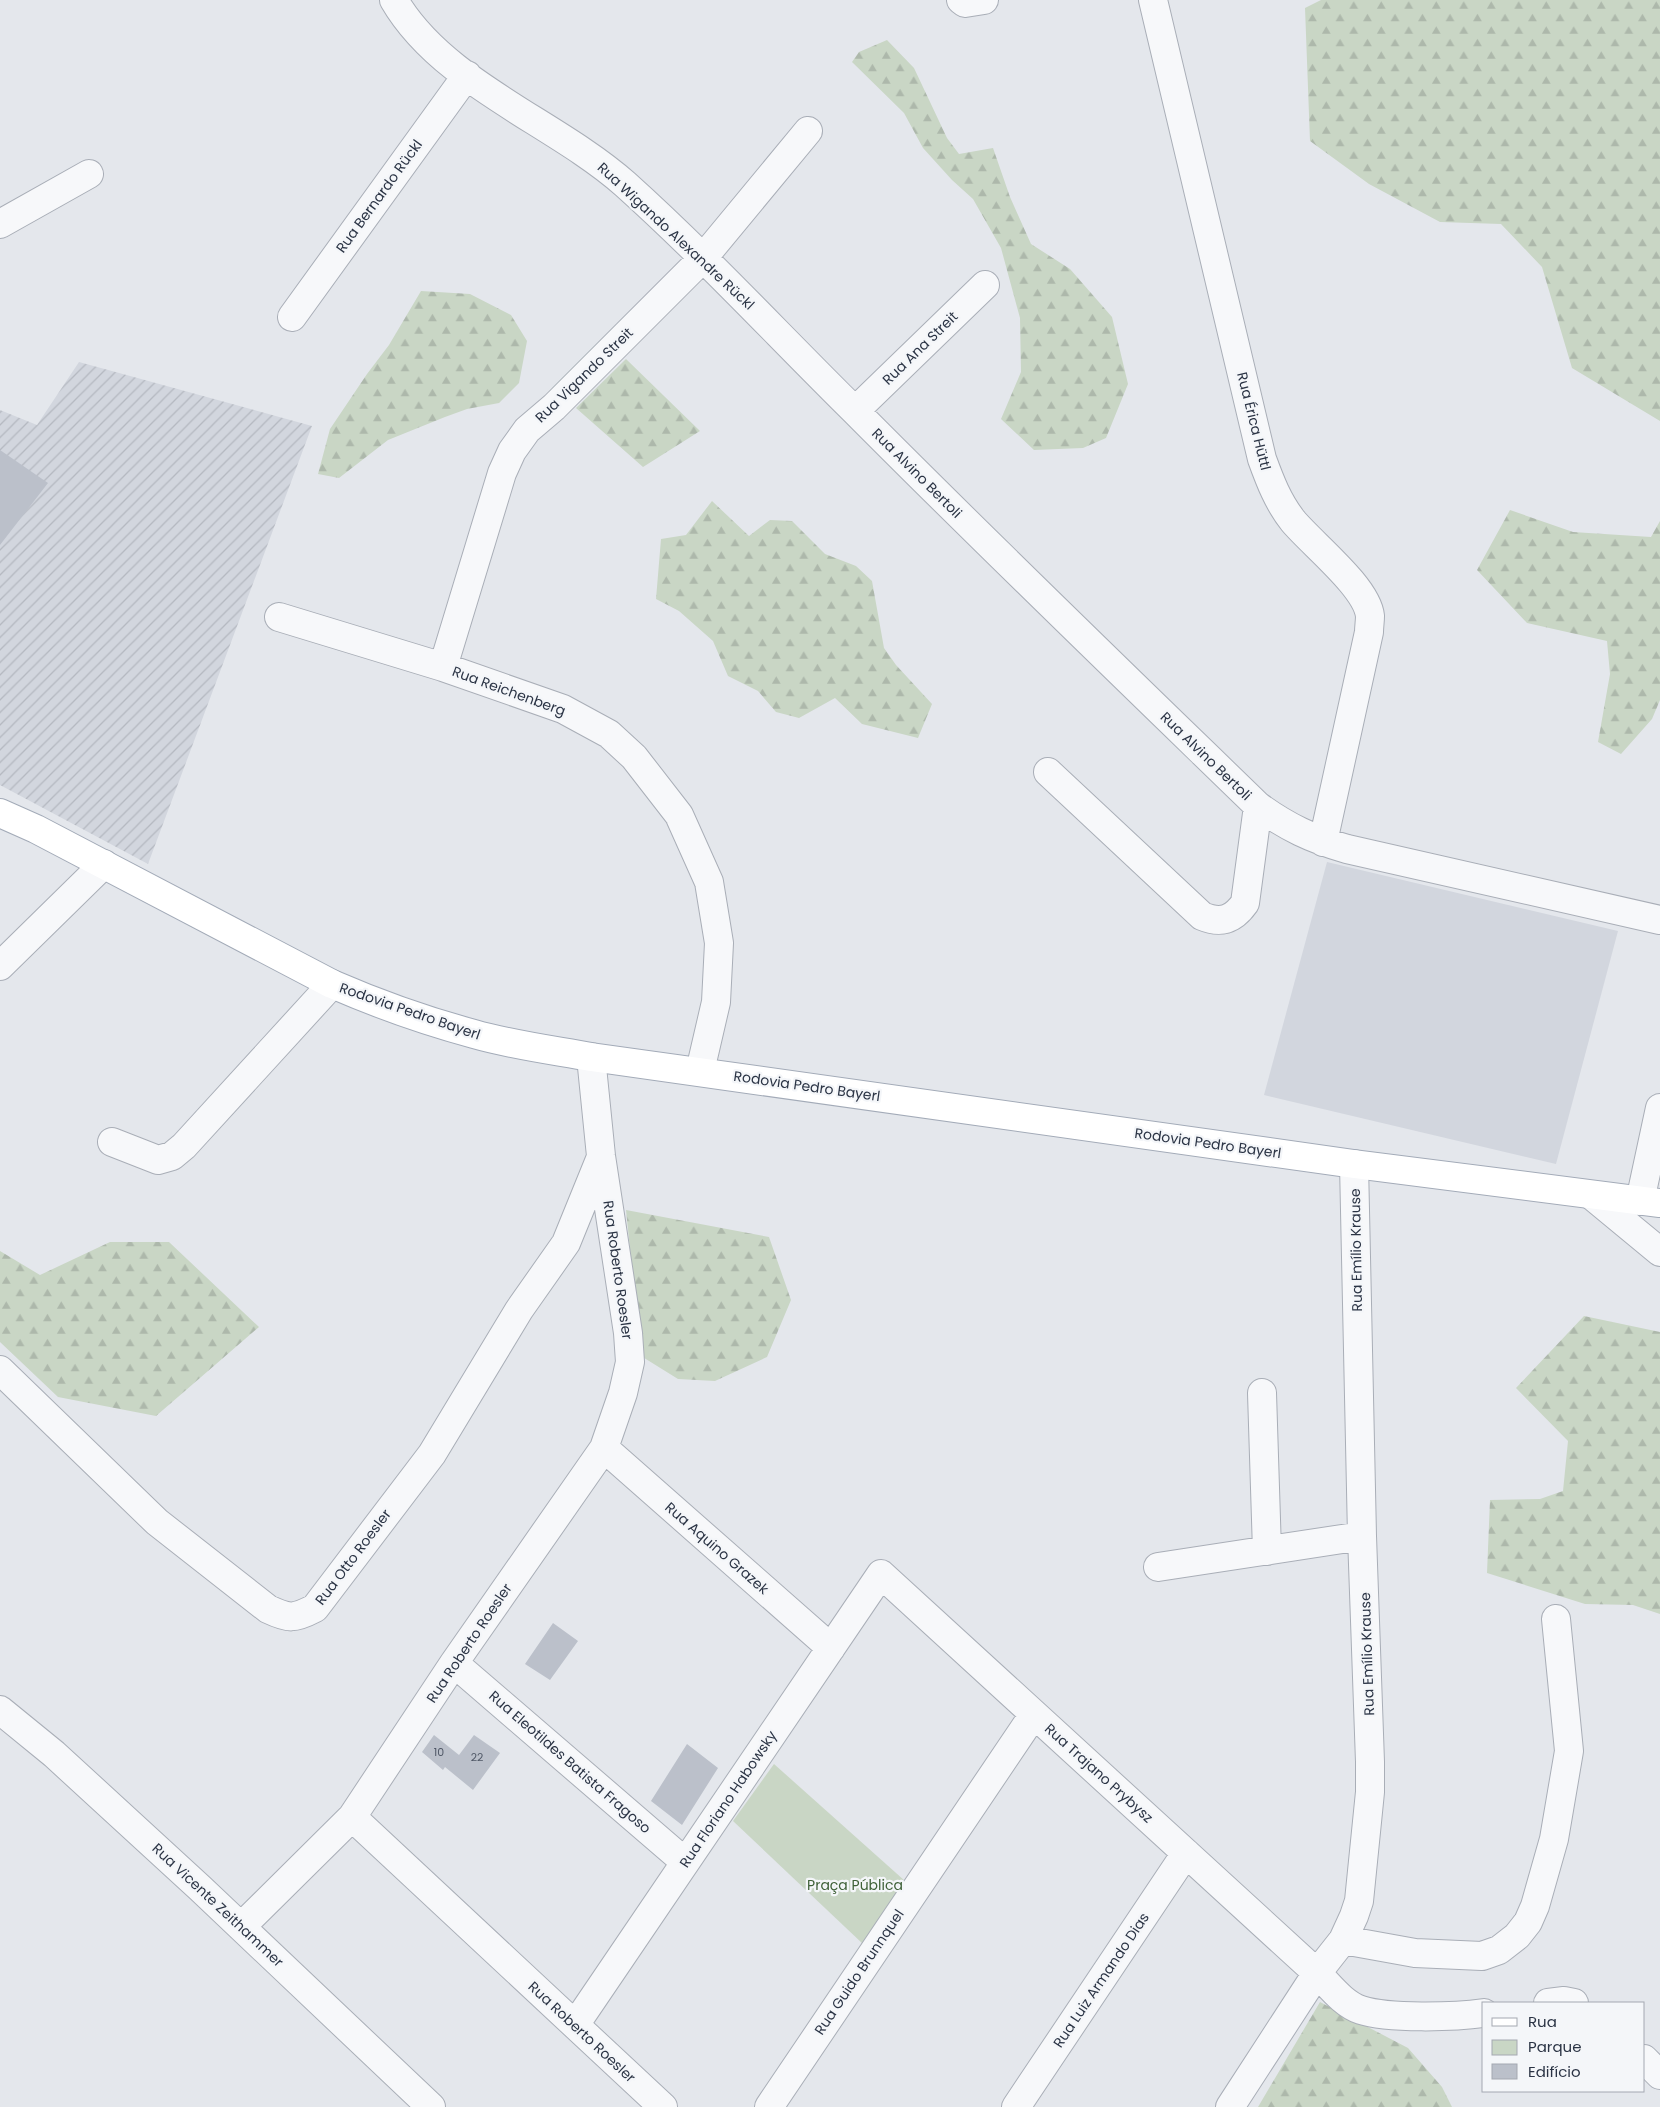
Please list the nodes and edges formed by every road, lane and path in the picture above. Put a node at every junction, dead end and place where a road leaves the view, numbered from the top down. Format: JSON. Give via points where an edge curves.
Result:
{"nodes":[{"id":1,"x":394,"y":0,"type":"edge"},
{"id":2,"x":961,"y":0,"type":"edge"},
{"id":3,"x":984,"y":0,"type":"edge"},
{"id":4,"x":1154,"y":0,"type":"edge"},
{"id":5,"x":467,"y":75,"type":"junction"},
{"id":6,"x":808,"y":131,"type":"dead end"},
{"id":7,"x":88,"y":174,"type":"dead end"},
{"id":8,"x":0,"y":224,"type":"edge"},
{"id":9,"x":703,"y":258,"type":"junction"},
{"id":10,"x":985,"y":285,"type":"dead end"},
{"id":11,"x":292,"y":317,"type":"dead end"},
{"id":12,"x":855,"y":412,"type":"junction"},
{"id":13,"x":279,"y":617,"type":"dead end"},
{"id":14,"x":443,"y":667,"type":"junction"},
{"id":15,"x":1048,"y":772,"type":"dead end"},
{"id":16,"x":1258,"y":806,"type":"junction"},
{"id":17,"x":0,"y":813,"type":"edge"},
{"id":18,"x":1323,"y":842,"type":"junction"},
{"id":19,"x":104,"y":864,"type":"junction"},
{"id":20,"x":1660,"y":920,"type":"edge"},
{"id":21,"x":0,"y":966,"type":"edge"},
{"id":22,"x":332,"y":984,"type":"junction"},
{"id":23,"x":591,"y":1056,"type":"junction"},
{"id":24,"x":700,"y":1071,"type":"junction"},
{"id":25,"x":1660,"y":1108,"type":"edge"},
{"id":26,"x":112,"y":1142,"type":"dead end"},
{"id":27,"x":601,"y":1156,"type":"junction"},
{"id":28,"x":1354,"y":1164,"type":"junction"},
{"id":29,"x":1591,"y":1195,"type":"junction"},
{"id":30,"x":1650,"y":1202,"type":"edge"},
{"id":31,"x":1660,"y":1252,"type":"edge"},
{"id":32,"x":0,"y":1370,"type":"edge"},
{"id":33,"x":1262,"y":1393,"type":"dead end"},
{"id":34,"x":604,"y":1448,"type":"junction"},
{"id":35,"x":1362,"y":1536,"type":"junction"},
{"id":36,"x":1267,"y":1551,"type":"junction"},
{"id":37,"x":1158,"y":1567,"type":"dead end"},
{"id":38,"x":881,"y":1574,"type":"joint"},
{"id":39,"x":1556,"y":1619,"type":"dead end"},
{"id":40,"x":831,"y":1648,"type":"junction"},
{"id":41,"x":454,"y":1663,"type":"junction"},
{"id":42,"x":0,"y":1710,"type":"edge"},
{"id":43,"x":1034,"y":1714,"type":"junction"},
{"id":44,"x":352,"y":1817,"type":"junction"},
{"id":45,"x":1186,"y":1853,"type":"junction"},
{"id":46,"x":685,"y":1862,"type":"junction"},
{"id":47,"x":241,"y":1927,"type":"junction"},
{"id":48,"x":1343,"y":1940,"type":"junction"},
{"id":49,"x":1317,"y":1973,"type":"junction"},
{"id":50,"x":1556,"y":2002,"type":"edge"},
{"id":51,"x":1569,"y":2002,"type":"edge"},
{"id":52,"x":1482,"y":2012,"type":"edge"},
{"id":53,"x":575,"y":2025,"type":"junction"},
{"id":54,"x":1645,"y":2060,"type":"edge"},
{"id":55,"x":1660,"y":2075,"type":"edge"},
{"id":56,"x":431,"y":2107,"type":"edge"},
{"id":57,"x":663,"y":2107,"type":"edge"},
{"id":58,"x":768,"y":2107,"type":"edge"},
{"id":59,"x":1016,"y":2107,"type":"edge"},
{"id":60,"x":1230,"y":2107,"type":"edge"}],
"edges":[{"from":1,"to":5,"type":"street","name":"Rua Wigando Alexandre Rückl","via":[[439,54]]},
{"from":2,"to":3,"type":"street","via":[[965,3]]},
{"from":4,"to":18,"type":"street","name":"Rua Érica Hüttl","via":[[1262,459],[1276,497],[1293,521],[1352,584],[1370,615]]},
{"from":5,"to":9,"type":"street","name":"Rua Wigando Alexandre Rückl","via":[[589,155]]},
{"from":5,"to":11,"type":"street","name":"Rua Bernardo Rückl"},
{"from":6,"to":9,"type":"street","name":"Rua Vigando Streit"},
{"from":7,"to":8,"type":"street"},
{"from":9,"to":12,"type":"street","name":"Rua Wigando Alexandre Rückl"},
{"from":9,"to":14,"type":"street","name":"Rua Vigando Streit","via":[[527,430],[512,452],[502,473]]},
{"from":10,"to":12,"type":"street","name":"Rua Ana Streit"},
{"from":12,"to":16,"type":"street","name":"Rua Alvino Bertoli"},
{"from":13,"to":14,"type":"street","name":"Rua Reichenberg"},
{"from":14,"to":24,"type":"street","name":"Rua Reichenberg","via":[[563,709],[609,734],[634,756],[679,815],[709,882],[718,943],[716,1002]]},
{"from":15,"to":16,"type":"street","via":[[1202,916],[1214,921],[1226,919],[1245,903]]},
{"from":16,"to":18,"type":"street","name":"Rua Alvino Bertoli","via":[[1299,833]]},
{"from":17,"to":19,"type":"main road","name":"Rodovia Pedro Bayerl"},
{"from":18,"to":20,"type":"street","name":"Rua Alvino Bertoli","via":[[1346,850]]},
{"from":19,"to":21,"type":"street"},
{"from":19,"to":22,"type":"main road","name":"Rodovia Pedro Bayerl"},
{"from":22,"to":23,"type":"main road","name":"Rodovia Pedro Bayerl","via":[[473,1034]]},
{"from":22,"to":26,"type":"street","via":[[172,1156],[158,1160]]},
{"from":23,"to":24,"type":"main road","name":"Rodovia Pedro Bayerl"},
{"from":23,"to":27,"type":"street","name":"Rua Roberto Roesler"},
{"from":24,"to":28,"type":"main road","name":"Rodovia Pedro Bayerl"},
{"from":25,"to":30,"type":"street"},
{"from":27,"to":32,"type":"street","name":"Rua Otto Roesler","via":[[566,1243],[520,1310],[432,1454],[315,1608],[300,1616],[286,1617],[268,1609],[157,1522]]},
{"from":27,"to":34,"type":"street","name":"Rua Roberto Roesler","via":[[630,1362]]},
{"from":28,"to":29,"type":"main road","name":"Rodovia Pedro Bayerl"},
{"from":28,"to":35,"type":"street","name":"Rua Emílio Krause"},
{"from":29,"to":30,"type":"main road","name":"Rodovia Pedro Bayerl"},
{"from":29,"to":31,"type":"street"},
{"from":33,"to":36,"type":"street"},
{"from":34,"to":40,"type":"street","name":"Rua Aquino Grazek"},
{"from":34,"to":41,"type":"street","name":"Rua Roberto Roesler"},
{"from":35,"to":36,"type":"street"},
{"from":35,"to":48,"type":"street","name":"Rua Emílio Krause","via":[[1370,1792],[1359,1902]]},
{"from":36,"to":37,"type":"street"},
{"from":38,"to":40,"type":"street","name":"Rua Floriano Habowsky"},
{"from":38,"to":43,"type":"street","name":"Rua Trajano Prybysz"},
{"from":39,"to":48,"type":"street","via":[[1569,1751],[1554,1839],[1528,1922],[1499,1950],[1482,1956],[1415,1952]]},
{"from":40,"to":46,"type":"street","name":"Rua Floriano Habowsky"},
{"from":41,"to":44,"type":"street","name":"Rua Roberto Roesler"},
{"from":41,"to":46,"type":"street","name":"Rua Eleotildes Batista Fragoso"},
{"from":42,"to":47,"type":"street","name":"Rua Vicente Zeithammer","via":[[54,1754]]},
{"from":43,"to":45,"type":"street","name":"Rua Trajano Prybysz"},
{"from":43,"to":58,"type":"street","name":"Rua Guido Brunnquel"},
{"from":44,"to":47,"type":"street"},
{"from":44,"to":53,"type":"street","name":"Rua Roberto Roesler"},
{"from":45,"to":49,"type":"street","name":"Rua Trajano Prybysz"},
{"from":45,"to":59,"type":"street","name":"Rua Luiz Armando Dias"},
{"from":46,"to":53,"type":"street","name":"Rua Floriano Habowsky"},
{"from":47,"to":56,"type":"street","name":"Rua Vicente Zeithammer"},
{"from":48,"to":49,"type":"street","name":"Rua Emílio Krause"},
{"from":49,"to":52,"type":"street","name":"Rua Trajano Prybysz","via":[[1342,1998],[1361,2010],[1463,2016]]},
{"from":49,"to":60,"type":"street","name":"Rua Emílio Krause"},
{"from":50,"to":51,"type":"street"},
{"from":53,"to":57,"type":"street","name":"Rua Roberto Roesler"},
{"from":54,"to":55,"type":"street"}]}
